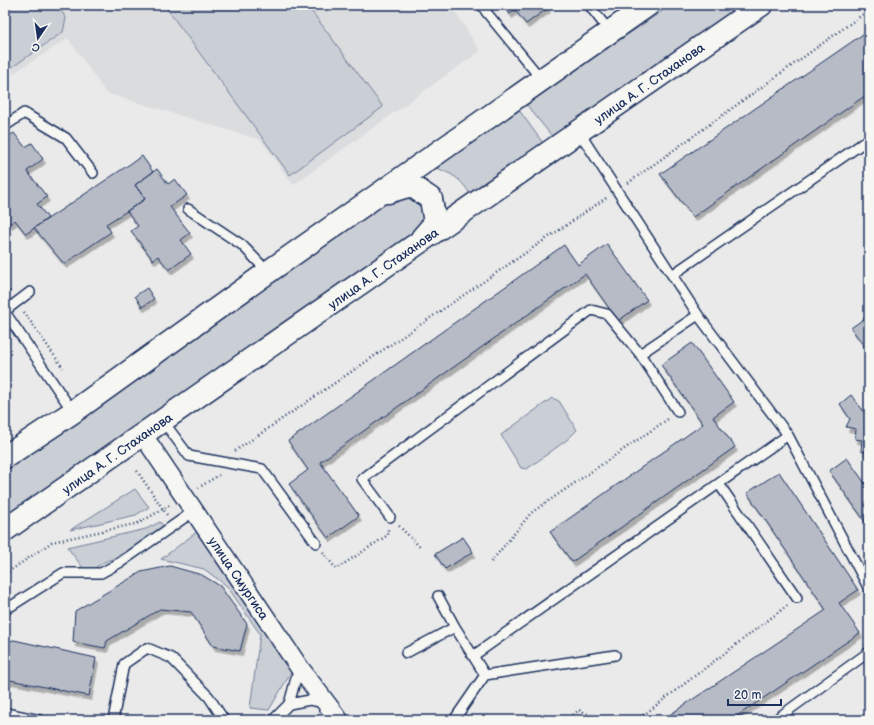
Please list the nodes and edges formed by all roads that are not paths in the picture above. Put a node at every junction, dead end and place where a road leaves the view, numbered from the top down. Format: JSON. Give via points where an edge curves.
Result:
{"nodes":[{"id":1,"x":482,"y":5,"type":"edge"},
{"id":2,"x":589,"y":5,"type":"edge"},
{"id":3,"x":648,"y":5,"type":"edge"},
{"id":4,"x":761,"y":5,"type":"edge"},
{"id":5,"x":610,"y":32,"type":"junction"},
{"id":6,"x":542,"y":80,"type":"junction"},
{"id":7,"x":5,"y":126,"type":"edge"},
{"id":8,"x":579,"y":132,"type":"junction"},
{"id":9,"x":869,"y":139,"type":"edge"},
{"id":10,"x":93,"y":173,"type":"dead end"},
{"id":11,"x":379,"y":195,"type":"junction"},
{"id":12,"x":188,"y":209,"type":"dead end"},
{"id":13,"x":413,"y":247,"type":"junction"},
{"id":14,"x":268,"y":272,"type":"junction"},
{"id":15,"x":672,"y":275,"type":"junction"},
{"id":16,"x":30,"y":292,"type":"dead end"},
{"id":17,"x":5,"y":311,"type":"edge"},
{"id":18,"x":698,"y":315,"type":"junction"},
{"id":19,"x":640,"y":354,"type":"junction"},
{"id":20,"x":73,"y":412,"type":"junction"},
{"id":21,"x":678,"y":412,"type":"road end"},
{"id":22,"x":163,"y":421,"type":"junction"},
{"id":23,"x":142,"y":435,"type":"junction"},
{"id":24,"x":788,"y":436,"type":"junction"},
{"id":25,"x":5,"y":457,"type":"edge"},
{"id":26,"x":719,"y":484,"type":"junction"},
{"id":27,"x":189,"y":504,"type":"junction"},
{"id":28,"x":390,"y":517,"type":"road end"},
{"id":29,"x":5,"y":530,"type":"edge"},
{"id":30,"x":316,"y":543,"type":"road end"},
{"id":31,"x":869,"y":589,"type":"edge"},
{"id":32,"x":438,"y":596,"type":"dead end"},
{"id":33,"x":797,"y":598,"type":"road end"},
{"id":34,"x":5,"y":610,"type":"edge"},
{"id":35,"x":455,"y":626,"type":"junction"},
{"id":36,"x":869,"y":652,"type":"edge"},
{"id":37,"x":406,"y":653,"type":"dead end"},
{"id":38,"x":615,"y":655,"type":"dead end"},
{"id":39,"x":473,"y":656,"type":"junction"},
{"id":40,"x":299,"y":667,"type":"junction"},
{"id":41,"x":485,"y":675,"type":"junction"},
{"id":42,"x":289,"y":704,"type":"junction"},
{"id":43,"x":327,"y":704,"type":"junction"},
{"id":44,"x":5,"y":718,"type":"edge"},
{"id":45,"x":40,"y":720,"type":"edge"},
{"id":46,"x":113,"y":720,"type":"edge"},
{"id":47,"x":224,"y":720,"type":"edge"},
{"id":48,"x":273,"y":720,"type":"edge"},
{"id":49,"x":339,"y":720,"type":"edge"},
{"id":50,"x":454,"y":720,"type":"edge"},
{"id":51,"x":775,"y":720,"type":"edge"}],
"edges":[{"from":1,"to":6,"type":"lane"},
{"from":2,"to":5,"type":"lane"},
{"from":3,"to":5,"type":"main road"},
{"from":4,"to":8,"type":"main road","name":"улица А. Г. Стаханова"},
{"from":5,"to":6,"type":"main road"},
{"from":6,"to":11,"type":"main road"},
{"from":7,"to":10,"type":"lane","via":[[24,113],[66,138]]},
{"from":8,"to":13,"type":"main road","name":"улица А. Г. Стаханова"},
{"from":8,"to":15,"type":"lane"},
{"from":9,"to":15,"type":"lane"},
{"from":11,"to":13,"type":"main road","via":[[411,184],[431,199],[435,223]]},
{"from":11,"to":14,"type":"main road"},
{"from":12,"to":14,"type":"lane","via":[[242,245]]},
{"from":13,"to":22,"type":"main road","name":"улица А. Г. Стаханова"},
{"from":14,"to":20,"type":"main road"},
{"from":15,"to":18,"type":"lane"},
{"from":16,"to":17,"type":"lane"},
{"from":17,"to":20,"type":"lane"},
{"from":18,"to":19,"type":"lane"},
{"from":18,"to":24,"type":"lane"},
{"from":19,"to":21,"type":"lane"},
{"from":19,"to":28,"type":"lane","via":[[607,314],[591,310],[362,479]]},
{"from":20,"to":25,"type":"main road"},
{"from":22,"to":23,"type":"main road","name":"улица А. Г. Стаханова"},
{"from":22,"to":30,"type":"lane","via":[[189,456],[262,469]]},
{"from":23,"to":27,"type":"street","name":"улица Смургиса"},
{"from":23,"to":29,"type":"main road","name":"улица А. Г. Стаханова"},
{"from":24,"to":26,"type":"lane"},
{"from":24,"to":31,"type":"lane"},
{"from":26,"to":33,"type":"lane"},
{"from":26,"to":39,"type":"lane"},
{"from":27,"to":34,"type":"lane","via":[[175,525],[121,562],[101,573],[63,574]]},
{"from":27,"to":40,"type":"street","name":"улица Смургиса"},
{"from":32,"to":35,"type":"lane"},
{"from":35,"to":37,"type":"lane"},
{"from":35,"to":39,"type":"lane"},
{"from":36,"to":51,"type":"lane"},
{"from":38,"to":41,"type":"lane"},
{"from":39,"to":41,"type":"lane"},
{"from":40,"to":42,"type":"lane"},
{"from":40,"to":43,"type":"street","name":"улица Смургиса"},
{"from":41,"to":50,"type":"lane"},
{"from":42,"to":43,"type":"lane","via":[[310,700]]},
{"from":42,"to":48,"type":"lane"},
{"from":43,"to":49,"type":"street","name":"улица Смургиса"},
{"from":44,"to":45,"type":"lane","via":[[6,713]]},
{"from":46,"to":47,"type":"lane","via":[[124,664],[146,648],[171,658],[209,697]]}]}
